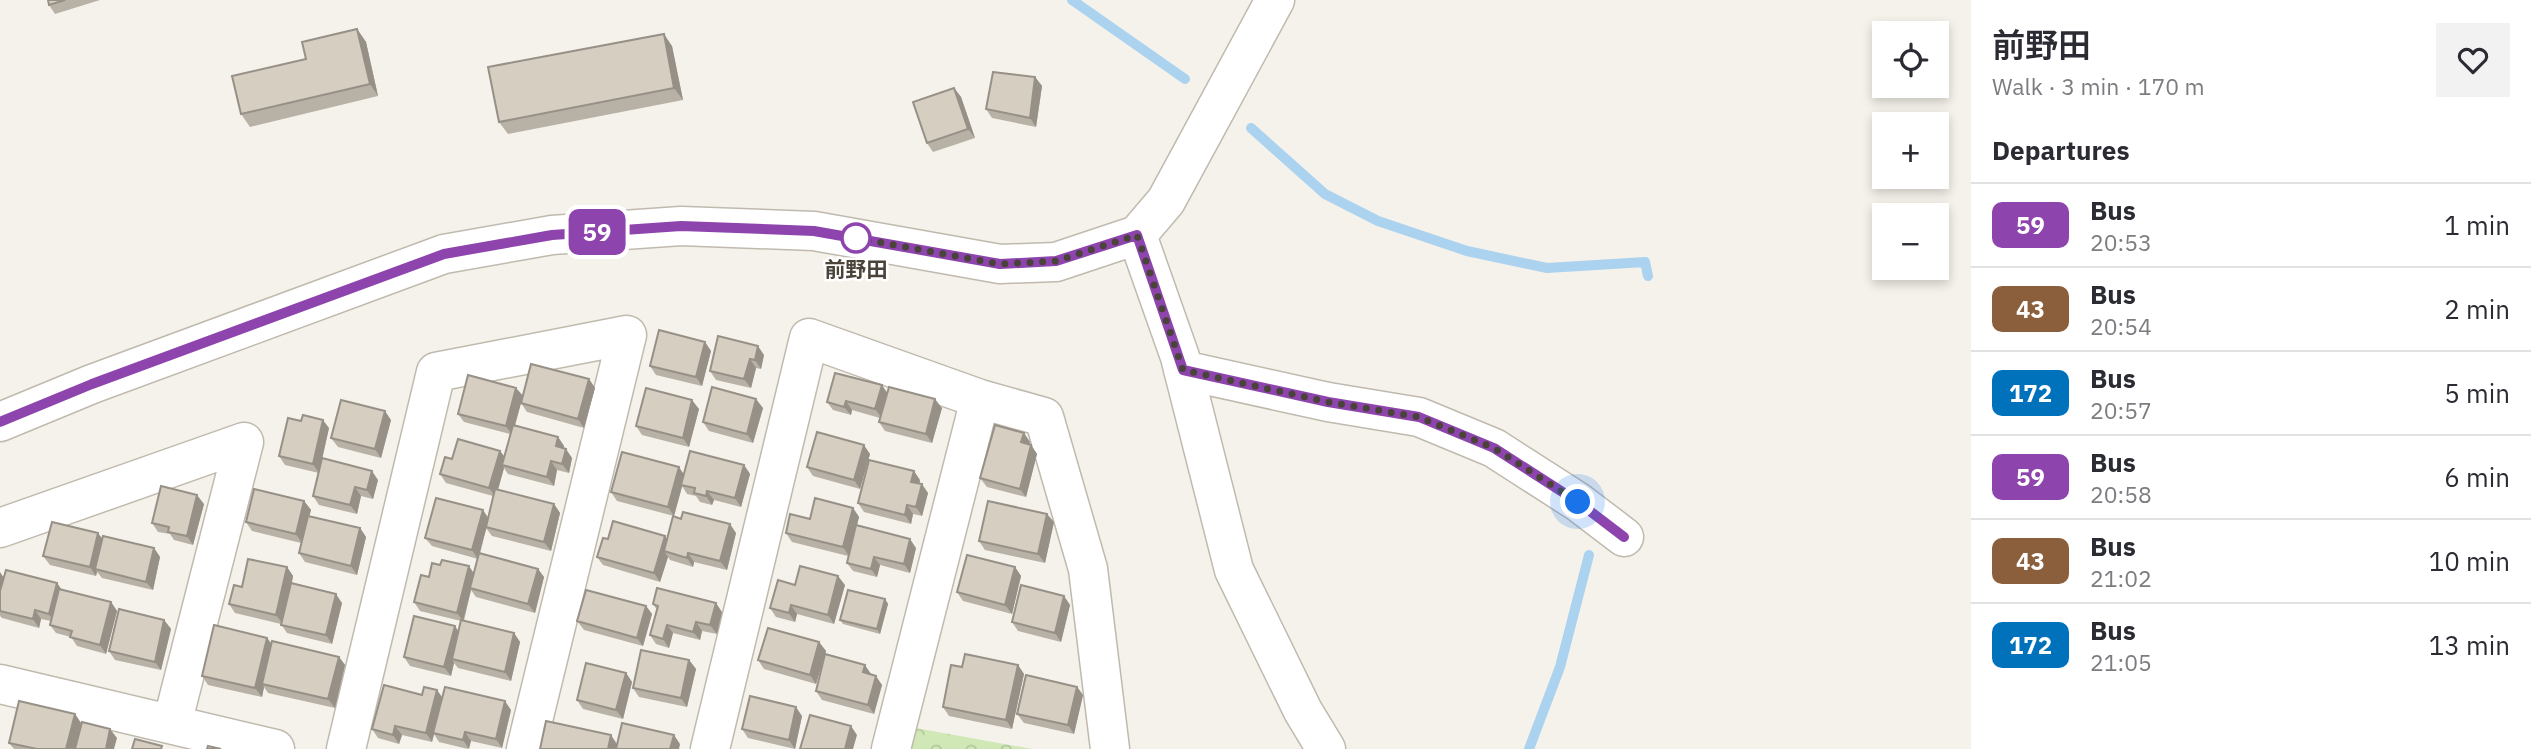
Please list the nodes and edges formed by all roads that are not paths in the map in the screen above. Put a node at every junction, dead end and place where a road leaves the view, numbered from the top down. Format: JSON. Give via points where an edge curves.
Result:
{"nodes":[{"id":1,"x":1275,"y":0,"type":"edge"},
{"id":2,"x":1137,"y":235,"type":"junction"},
{"id":3,"x":1183,"y":370,"type":"junction"},
{"id":4,"x":980,"y":399,"type":"junction"},
{"id":5,"x":0,"y":422,"type":"edge"},
{"id":6,"x":0,"y":528,"type":"edge"},
{"id":7,"x":1624,"y":537,"type":"dead end"},
{"id":8,"x":0,"y":684,"type":"edge"},
{"id":9,"x":172,"y":724,"type":"junction"},
{"id":10,"x":275,"y":749,"type":"edge"},
{"id":11,"x":346,"y":749,"type":"edge"},
{"id":12,"x":526,"y":749,"type":"edge"},
{"id":13,"x":710,"y":749,"type":"edge"},
{"id":14,"x":891,"y":749,"type":"edge"},
{"id":15,"x":1110,"y":749,"type":"edge"},
{"id":16,"x":1326,"y":749,"type":"edge"}],
"edges":[{"from":1,"to":2,"type":"street","via":[[1166,201]]},
{"from":2,"to":3,"type":"street"},
{"from":2,"to":5,"type":"street","via":[[1056,261],[1000,264],[814,231],[681,226],[552,235],[444,254]]},
{"from":3,"to":7,"type":"street","via":[[1419,417],[1494,448]]},
{"from":3,"to":16,"type":"street","via":[[1234,570]]},
{"from":4,"to":13,"type":"street","via":[[809,338]]},
{"from":4,"to":14,"type":"street"},
{"from":4,"to":15,"type":"street","via":[[1044,417],[1088,569]]},
{"from":6,"to":9,"type":"street","via":[[244,442]]},
{"from":8,"to":9,"type":"street"},
{"from":9,"to":10,"type":"street"},
{"from":11,"to":12,"type":"street","via":[[436,372],[626,335]]}]}
